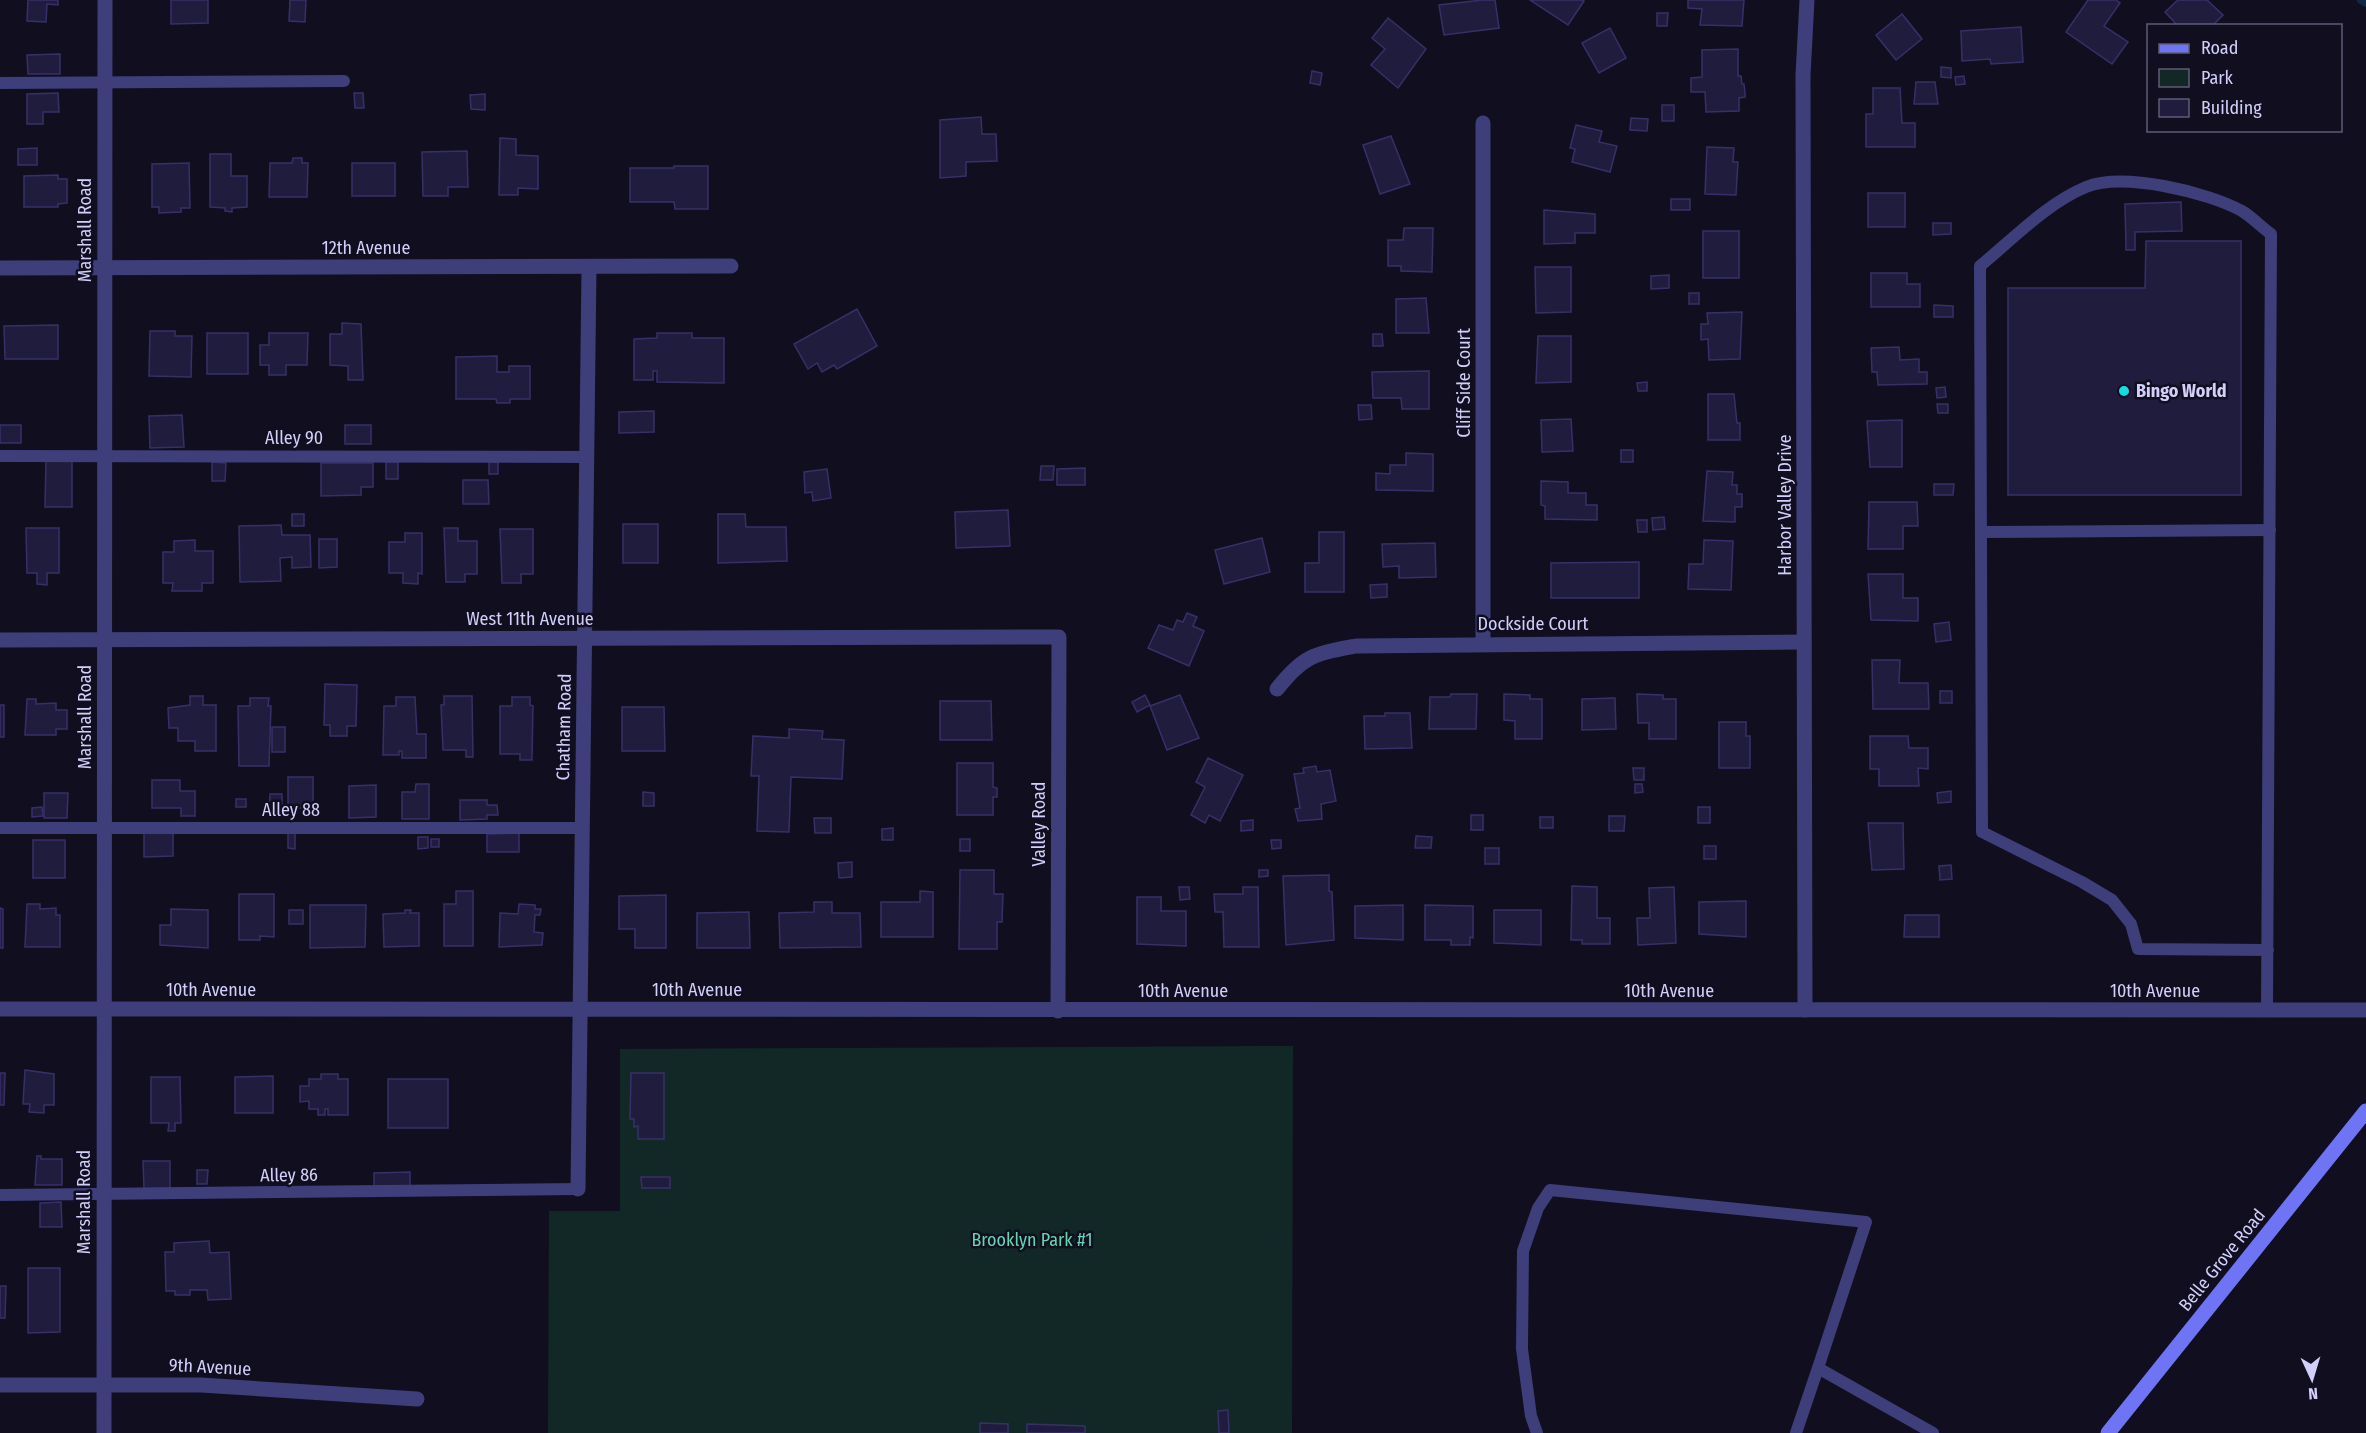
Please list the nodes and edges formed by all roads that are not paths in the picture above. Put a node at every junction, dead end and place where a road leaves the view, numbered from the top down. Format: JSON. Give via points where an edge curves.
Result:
{"nodes":[{"id":1,"x":105,"y":0,"type":"edge"},
{"id":2,"x":1807,"y":0,"type":"edge"},
{"id":3,"x":344,"y":81,"type":"dead end"},
{"id":4,"x":0,"y":83,"type":"edge"},
{"id":5,"x":105,"y":83,"type":"junction"},
{"id":6,"x":1483,"y":123,"type":"dead end"},
{"id":7,"x":731,"y":266,"type":"dead end"},
{"id":8,"x":589,"y":267,"type":"junction"},
{"id":9,"x":0,"y":268,"type":"edge"},
{"id":10,"x":105,"y":268,"type":"junction"},
{"id":11,"x":0,"y":456,"type":"edge"},
{"id":12,"x":105,"y":456,"type":"junction"},
{"id":13,"x":587,"y":457,"type":"junction"},
{"id":14,"x":2270,"y":530,"type":"junction"},
{"id":15,"x":1981,"y":532,"type":"junction"},
{"id":16,"x":1059,"y":637,"type":"joint"},
{"id":17,"x":585,"y":639,"type":"junction"},
{"id":18,"x":0,"y":640,"type":"edge"},
{"id":19,"x":105,"y":640,"type":"junction"},
{"id":20,"x":1804,"y":642,"type":"junction"},
{"id":21,"x":1483,"y":643,"type":"junction"},
{"id":22,"x":1277,"y":689,"type":"dead end"},
{"id":23,"x":0,"y":828,"type":"edge"},
{"id":24,"x":105,"y":828,"type":"junction"},
{"id":25,"x":582,"y":828,"type":"junction"},
{"id":26,"x":2268,"y":950,"type":"junction"},
{"id":27,"x":0,"y":1009,"type":"edge"},
{"id":28,"x":104,"y":1009,"type":"junction"},
{"id":29,"x":580,"y":1009,"type":"junction"},
{"id":30,"x":1805,"y":1010,"type":"junction"},
{"id":31,"x":2267,"y":1010,"type":"junction"},
{"id":32,"x":2366,"y":1010,"type":"edge"},
{"id":33,"x":1058,"y":1011,"type":"junction"},
{"id":34,"x":2366,"y":1111,"type":"edge"},
{"id":35,"x":578,"y":1189,"type":"joint"},
{"id":36,"x":0,"y":1195,"type":"edge"},
{"id":37,"x":104,"y":1196,"type":"junction"},
{"id":38,"x":1818,"y":1368,"type":"junction"},
{"id":39,"x":0,"y":1385,"type":"edge"},
{"id":40,"x":104,"y":1386,"type":"junction"},
{"id":41,"x":417,"y":1399,"type":"dead end"},
{"id":42,"x":1929,"y":1432,"type":"edge"},
{"id":43,"x":104,"y":1433,"type":"edge"},
{"id":44,"x":1537,"y":1433,"type":"edge"},
{"id":45,"x":1796,"y":1433,"type":"edge"},
{"id":46,"x":2108,"y":1433,"type":"edge"}],
"edges":[{"from":1,"to":5,"type":"street","name":"Marshall Road"},
{"from":2,"to":20,"type":"street","name":"Harbor Valley Drive","via":[[1803,75]]},
{"from":3,"to":5,"type":"lane"},
{"from":4,"to":5,"type":"lane"},
{"from":5,"to":10,"type":"street","name":"Marshall Road"},
{"from":6,"to":21,"type":"street","name":"Cliff Side Court"},
{"from":7,"to":8,"type":"street","name":"12th Avenue"},
{"from":8,"to":10,"type":"street","name":"12th Avenue"},
{"from":8,"to":13,"type":"street","name":"Chatham Road"},
{"from":9,"to":10,"type":"street","name":"12th Avenue"},
{"from":10,"to":12,"type":"street","name":"Marshall Road"},
{"from":11,"to":12,"type":"lane","name":"Alley 90"},
{"from":12,"to":13,"type":"lane","name":"Alley 90"},
{"from":12,"to":19,"type":"street","name":"Marshall Road"},
{"from":13,"to":17,"type":"street","name":"Chatham Road"},
{"from":14,"to":15,"type":"lane"},
{"from":14,"to":15,"type":"lane","via":[[2271,234],[2242,212],[2197,193],[2157,184],[2115,183],[2088,186],[2063,199],[1980,266]]},
{"from":14,"to":26,"type":"lane"},
{"from":15,"to":26,"type":"lane","via":[[1982,832],[2112,900],[2131,924],[2138,949]]},
{"from":16,"to":17,"type":"street","name":"West 11th Avenue"},
{"from":16,"to":33,"type":"street","name":"Valley Road"},
{"from":17,"to":19,"type":"street","name":"West 11th Avenue"},
{"from":17,"to":25,"type":"street","name":"Chatham Road"},
{"from":18,"to":19,"type":"street","name":"West 11th Avenue"},
{"from":19,"to":24,"type":"street","name":"Marshall Road"},
{"from":20,"to":21,"type":"street","name":"Dockside Court"},
{"from":20,"to":30,"type":"street","name":"Harbor Valley Drive"},
{"from":21,"to":22,"type":"street","name":"Dockside Court","via":[[1356,646],[1327,651],[1297,664]]},
{"from":23,"to":24,"type":"lane","name":"Alley 88"},
{"from":24,"to":25,"type":"lane","name":"Alley 88"},
{"from":24,"to":28,"type":"street","name":"Marshall Road"},
{"from":25,"to":29,"type":"street","name":"Chatham Road"},
{"from":26,"to":31,"type":"lane"},
{"from":27,"to":28,"type":"street","name":"10th Avenue"},
{"from":28,"to":29,"type":"street","name":"10th Avenue"},
{"from":28,"to":37,"type":"street","name":"Marshall Road"},
{"from":29,"to":33,"type":"street","name":"10th Avenue"},
{"from":29,"to":35,"type":"street","name":"Chatham Road"},
{"from":30,"to":31,"type":"street","name":"10th Avenue"},
{"from":30,"to":33,"type":"street","name":"10th Avenue"},
{"from":31,"to":32,"type":"street","name":"10th Avenue"},
{"from":34,"to":46,"type":"main road","name":"Belle Grove Road"},
{"from":35,"to":37,"type":"lane","name":"Alley 86"},
{"from":36,"to":37,"type":"lane","name":"Alley 86"},
{"from":37,"to":40,"type":"street","name":"Marshall Road"},
{"from":38,"to":42,"type":"lane"},
{"from":38,"to":44,"type":"lane","via":[[1866,1222],[1550,1190],[1538,1208],[1523,1251],[1522,1349]]},
{"from":38,"to":45,"type":"lane"},
{"from":39,"to":40,"type":"street","name":"9th Avenue"},
{"from":40,"to":41,"type":"street","name":"9th Avenue","via":[[201,1385]]},
{"from":40,"to":43,"type":"street","name":"Marshall Road"}]}
